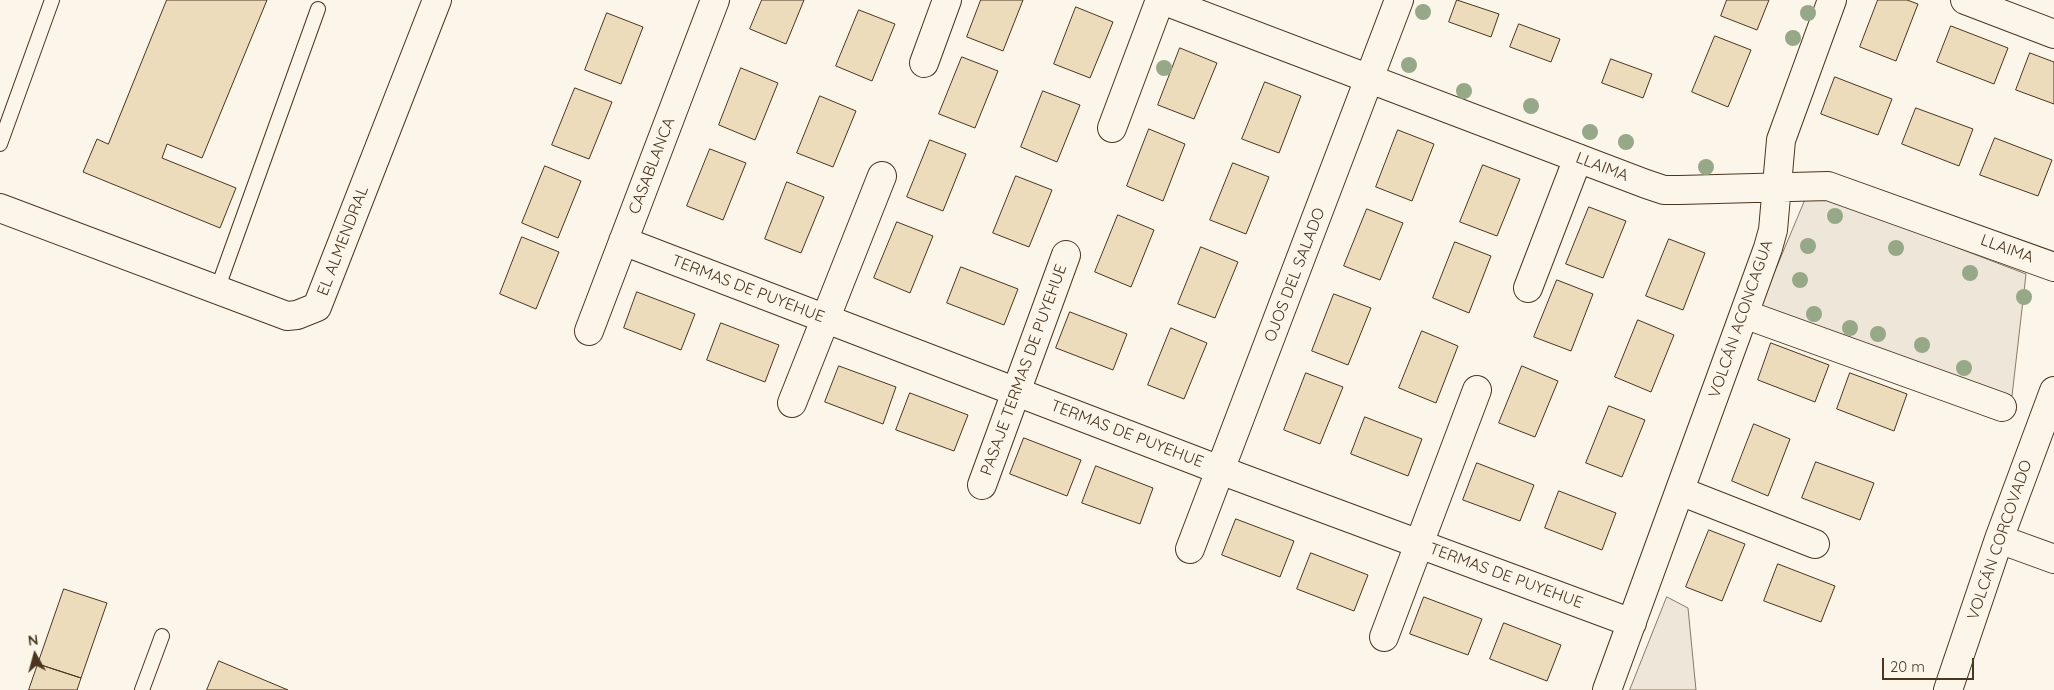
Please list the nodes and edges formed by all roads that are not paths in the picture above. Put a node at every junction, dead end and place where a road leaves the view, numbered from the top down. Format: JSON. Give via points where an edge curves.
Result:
{"nodes":[{"id":1,"x":52,"y":0,"type":"edge"},
{"id":2,"x":437,"y":0,"type":"edge"},
{"id":3,"x":715,"y":0,"type":"edge"},
{"id":4,"x":947,"y":0,"type":"edge"},
{"id":5,"x":1161,"y":0,"type":"edge"},
{"id":6,"x":1400,"y":0,"type":"edge"},
{"id":7,"x":1832,"y":0,"type":"edge"},
{"id":8,"x":1965,"y":0,"type":"edge"},
{"id":9,"x":318,"y":9,"type":"dead end"},
{"id":10,"x":2054,"y":34,"type":"edge"},
{"id":11,"x":924,"y":62,"type":"dead end"},
{"id":12,"x":1369,"y":79,"type":"junction"},
{"id":13,"x":1112,"y":128,"type":"dead end"},
{"id":14,"x":0,"y":144,"type":"edge"},
{"id":15,"x":1578,"y":158,"type":"junction"},
{"id":16,"x":882,"y":176,"type":"dead end"},
{"id":17,"x":1776,"y":188,"type":"junction"},
{"id":18,"x":0,"y":208,"type":"edge"},
{"id":19,"x":623,"y":241,"type":"junction"},
{"id":20,"x":1066,"y":255,"type":"dead end"},
{"id":21,"x":2054,"y":266,"type":"edge"},
{"id":22,"x":1528,"y":288,"type":"dead end"},
{"id":23,"x":217,"y":290,"type":"junction"},
{"id":24,"x":1744,"y":314,"type":"junction"},
{"id":25,"x":826,"y":319,"type":"junction"},
{"id":26,"x":589,"y":331,"type":"dead end"},
{"id":27,"x":1477,"y":390,"type":"dead end"},
{"id":28,"x":2054,"y":391,"type":"edge"},
{"id":29,"x":1016,"y":392,"type":"junction"},
{"id":30,"x":792,"y":403,"type":"dead end"},
{"id":31,"x":2002,"y":408,"type":"dead end"},
{"id":32,"x":1220,"y":470,"type":"junction"},
{"id":33,"x":982,"y":485,"type":"dead end"},
{"id":34,"x":1680,"y":492,"type":"junction"},
{"id":35,"x":1999,"y":539,"type":"junction"},
{"id":36,"x":1419,"y":544,"type":"junction"},
{"id":37,"x":1815,"y":544,"type":"dead end"},
{"id":38,"x":1190,"y":549,"type":"dead end"},
{"id":39,"x":2054,"y":559,"type":"edge"},
{"id":40,"x":1632,"y":623,"type":"junction"},
{"id":41,"x":162,"y":636,"type":"dead end"},
{"id":42,"x":1384,"y":637,"type":"dead end"},
{"id":43,"x":142,"y":690,"type":"edge"},
{"id":44,"x":1607,"y":690,"type":"edge"},
{"id":45,"x":1948,"y":690,"type":"edge"}],
"edges":[{"from":1,"to":14,"type":"lane"},
{"from":2,"to":23,"type":"street","name":"EL ALMENDRAL","via":[[317,307],[287,316]]},
{"from":3,"to":19,"type":"street","name":"CASABLANCA"},
{"from":4,"to":11,"type":"street"},
{"from":5,"to":12,"type":"street","name":"LLAIMA"},
{"from":5,"to":13,"type":"street"},
{"from":6,"to":12,"type":"street","name":"OJOS DEL SALADO"},
{"from":7,"to":17,"type":"street","name":"VOLCÁN ACONCAGUA","via":[[1786,122]]},
{"from":8,"to":10,"type":"street"},
{"from":9,"to":23,"type":"lane"},
{"from":12,"to":15,"type":"street","name":"LLAIMA"},
{"from":12,"to":32,"type":"street","name":"OJOS DEL SALADO"},
{"from":15,"to":17,"type":"street","name":"LLAIMA","via":[[1664,190]]},
{"from":15,"to":22,"type":"street"},
{"from":16,"to":25,"type":"street"},
{"from":17,"to":21,"type":"street","name":"LLAIMA","via":[[1828,186]]},
{"from":17,"to":24,"type":"street","name":"VOLCÁN ACONCAGUA","via":[[1768,248]]},
{"from":18,"to":23,"type":"street","name":"EL ALMENDRAL"},
{"from":19,"to":25,"type":"street","name":"TERMAS DE PUYEHUE"},
{"from":19,"to":26,"type":"street","name":"CASABLANCA"},
{"from":20,"to":29,"type":"street","name":"PASAJE TERMAS DE PUYEHUE"},
{"from":24,"to":31,"type":"street"},
{"from":24,"to":34,"type":"street","name":"VOLCÁN ACONCAGUA"},
{"from":25,"to":29,"type":"street","name":"TERMAS DE PUYEHUE"},
{"from":25,"to":30,"type":"street"},
{"from":27,"to":36,"type":"street"},
{"from":28,"to":35,"type":"street","name":"VOLCÁN CORCOVADO"},
{"from":29,"to":32,"type":"street","name":"TERMAS DE PUYEHUE"},
{"from":29,"to":33,"type":"street","name":"PASAJE TERMAS DE PUYEHUE"},
{"from":32,"to":36,"type":"street","name":"TERMAS DE PUYEHUE"},
{"from":32,"to":38,"type":"street","name":"OJOS DEL SALADO"},
{"from":34,"to":37,"type":"street"},
{"from":34,"to":40,"type":"street","name":"VOLCÁN ACONCAGUA"},
{"from":35,"to":39,"type":"street"},
{"from":35,"to":45,"type":"street","name":"VOLCÁN CORCOVADO"},
{"from":36,"to":40,"type":"street","name":"TERMAS DE PUYEHUE"},
{"from":36,"to":42,"type":"street"},
{"from":40,"to":44,"type":"street","name":"VOLCÁN ACONCAGUA"},
{"from":41,"to":43,"type":"lane"}]}
